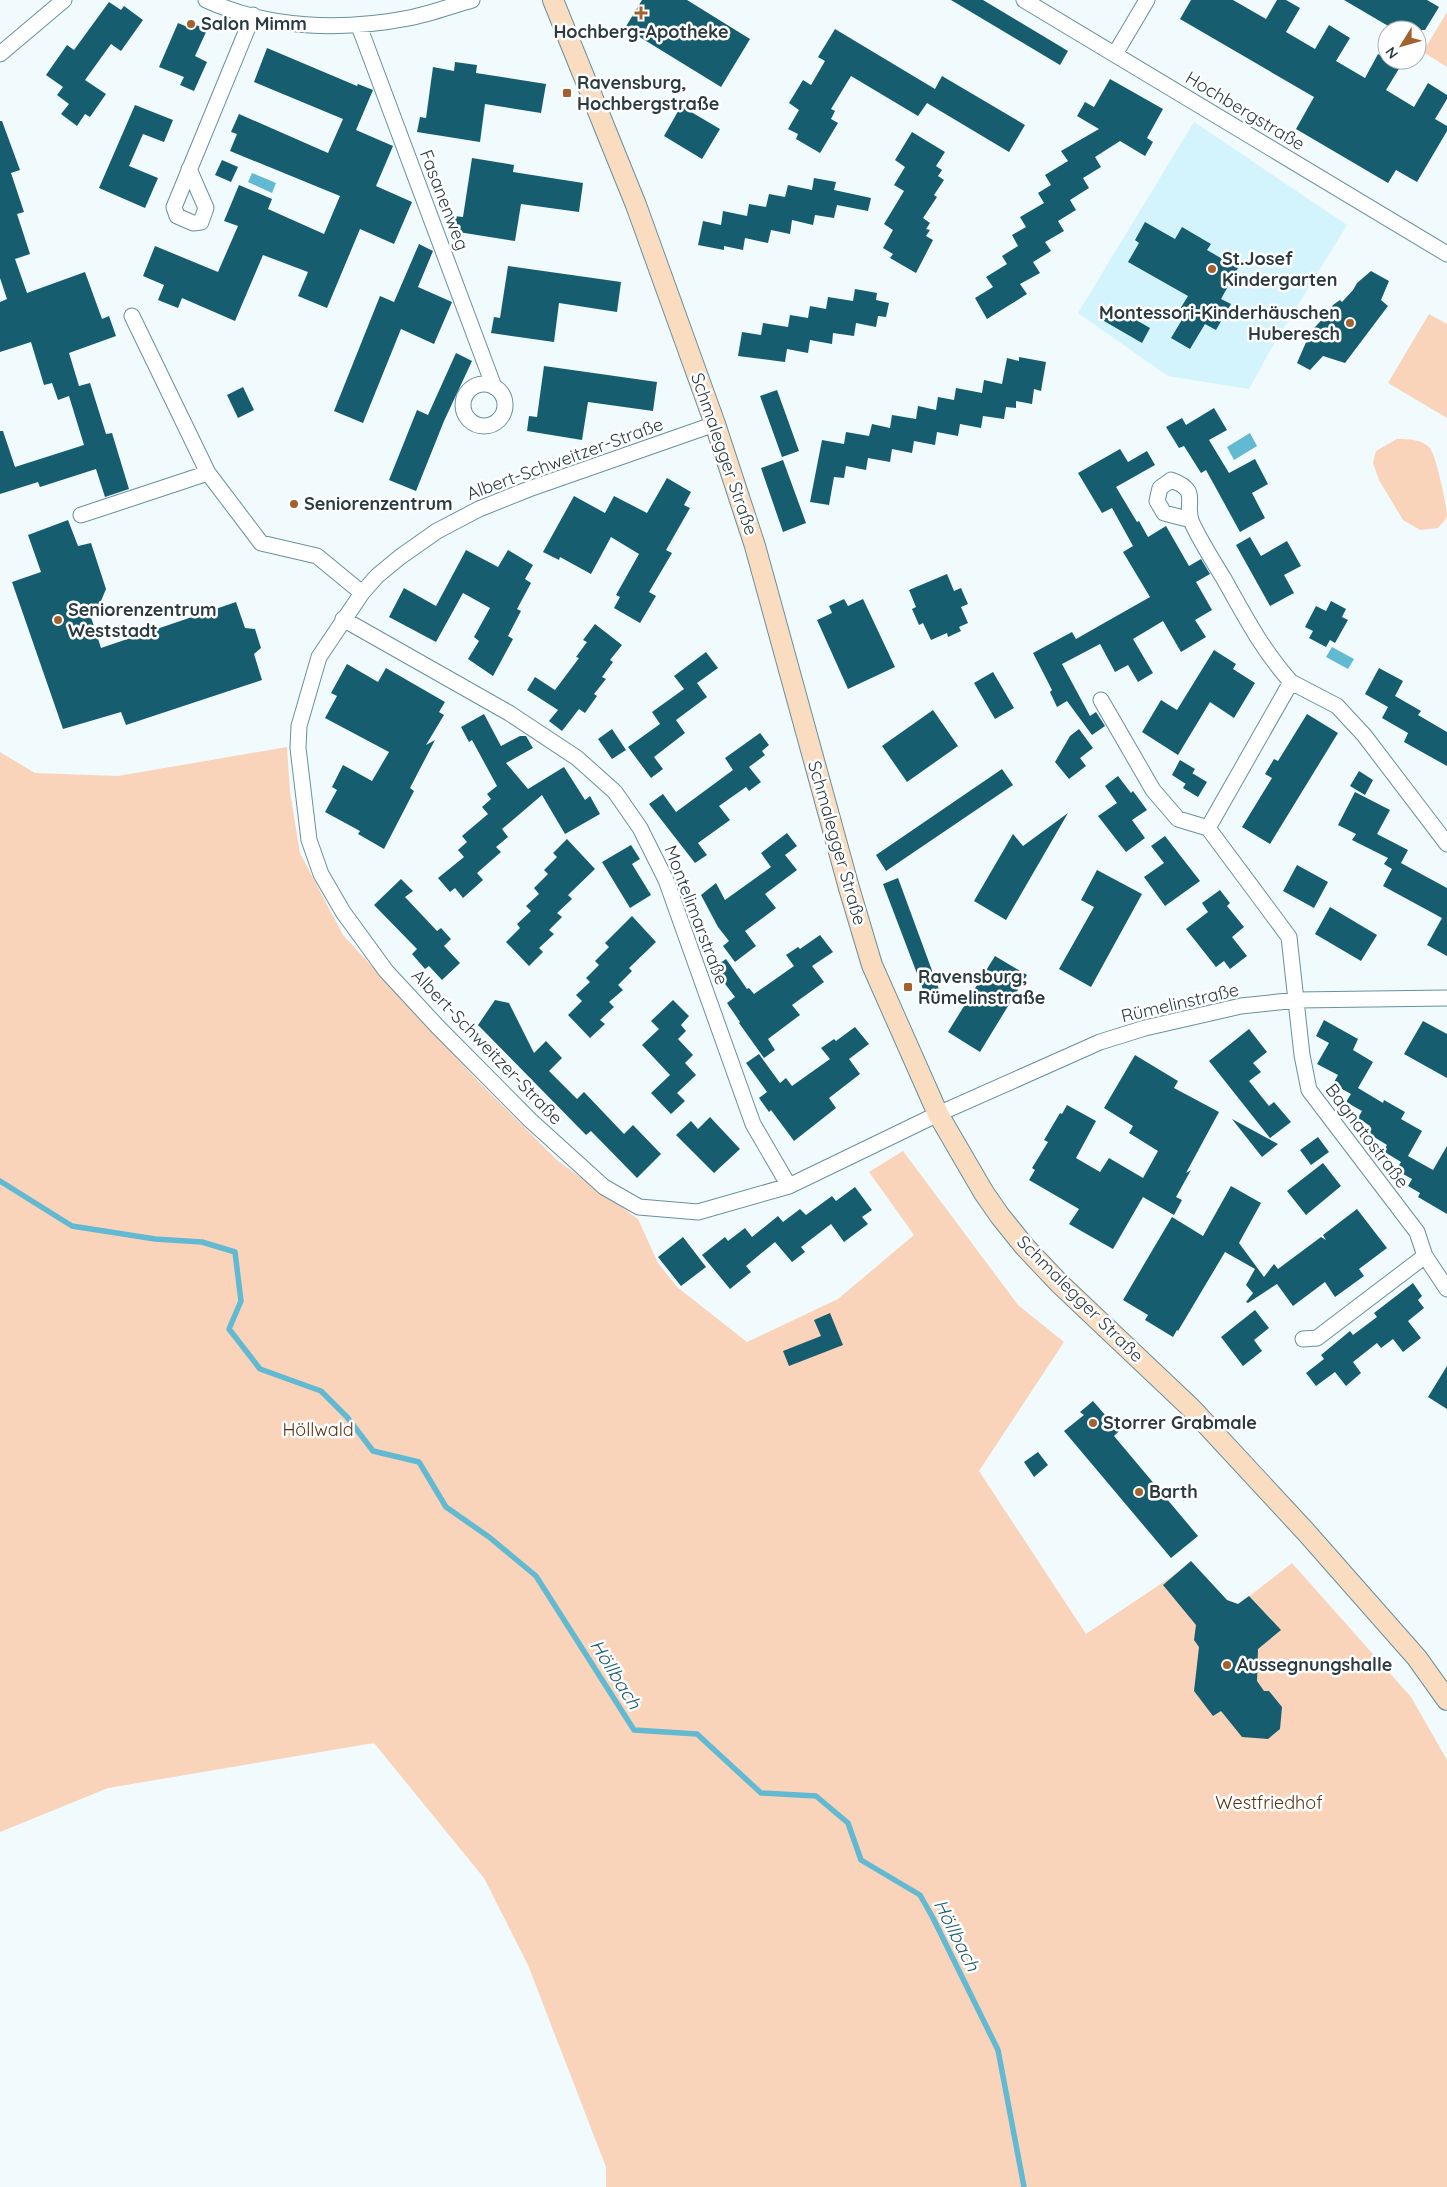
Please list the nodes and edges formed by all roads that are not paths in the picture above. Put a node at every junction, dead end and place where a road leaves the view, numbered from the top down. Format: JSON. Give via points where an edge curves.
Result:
{"nodes":[{"id":1,"x":64,"y":0,"type":"edge"},
{"id":2,"x":206,"y":0,"type":"edge"},
{"id":3,"x":472,"y":0,"type":"edge"},
{"id":4,"x":553,"y":0,"type":"edge"},
{"id":5,"x":1024,"y":0,"type":"edge"},
{"id":6,"x":1147,"y":0,"type":"edge"},
{"id":7,"x":253,"y":15,"type":"junction"},
{"id":8,"x":359,"y":26,"type":"junction"},
{"id":9,"x":0,"y":54,"type":"edge"},
{"id":10,"x":1114,"y":54,"type":"junction"},
{"id":11,"x":189,"y":169,"type":"dead end"},
{"id":12,"x":1447,"y":254,"type":"edge"},
{"id":13,"x":132,"y":316,"type":"dead end"},
{"id":14,"x":494,"y":387,"type":"dead end"},
{"id":15,"x":715,"y":424,"type":"junction"},
{"id":16,"x":208,"y":473,"type":"junction"},
{"id":17,"x":81,"y":515,"type":"dead end"},
{"id":18,"x":1190,"y":520,"type":"dead end"},
{"id":19,"x":362,"y":593,"type":"junction"},
{"id":20,"x":343,"y":619,"type":"junction"},
{"id":21,"x":1291,"y":682,"type":"junction"},
{"id":22,"x":1101,"y":700,"type":"dead end"},
{"id":23,"x":1208,"y":828,"type":"junction"},
{"id":24,"x":1447,"y":844,"type":"edge"},
{"id":25,"x":1447,"y":998,"type":"edge"},
{"id":26,"x":1297,"y":1000,"type":"junction"},
{"id":27,"x":938,"y":1114,"type":"junction"},
{"id":28,"x":789,"y":1186,"type":"junction"},
{"id":29,"x":1425,"y":1256,"type":"junction"},
{"id":30,"x":1447,"y":1289,"type":"edge"},
{"id":31,"x":1303,"y":1339,"type":"dead end"},
{"id":32,"x":1447,"y":1700,"type":"edge"}],
"edges":[{"from":1,"to":9,"type":"street"},
{"from":2,"to":7,"type":"street"},
{"from":3,"to":8,"type":"street","via":[[410,18]]},
{"from":4,"to":15,"type":"street","name":"Schmalegger Straße","via":[[636,205]]},
{"from":5,"to":10,"type":"street","name":"Hochbergstraße"},
{"from":6,"to":10,"type":"street"},
{"from":7,"to":8,"type":"street","via":[[287,23]]},
{"from":7,"to":11,"type":"street"},
{"from":8,"to":14,"type":"street","name":"Fasanenweg"},
{"from":10,"to":12,"type":"street","name":"Hochbergstraße"},
{"from":13,"to":16,"type":"street"},
{"from":15,"to":19,"type":"street","name":"Albert-Schweitzer-Straße","via":[[479,509],[436,531],[377,576]]},
{"from":15,"to":27,"type":"street","name":"Schmalegger Straße","via":[[755,546],[872,965]]},
{"from":16,"to":17,"type":"street"},
{"from":16,"to":19,"type":"street","via":[[261,543],[317,556]]},
{"from":18,"to":21,"type":"street","via":[[1253,631]]},
{"from":19,"to":20,"type":"street","name":"Albert-Schweitzer-Straße"},
{"from":20,"to":28,"type":"street","name":"Montelimarstraße","via":[[509,713],[577,758],[615,792],[640,828],[666,880],[753,1124]]},
{"from":20,"to":28,"type":"street","name":"Albert-Schweitzer-Straße","via":[[319,657],[299,726],[298,748],[306,826],[321,874],[343,912],[386,970],[437,1026],[564,1152],[604,1187],[639,1207],[698,1212]]},
{"from":21,"to":23,"type":"street"},
{"from":21,"to":24,"type":"street","via":[[1336,706],[1364,735]]},
{"from":22,"to":23,"type":"street","via":[[1153,790],[1178,820]]},
{"from":23,"to":26,"type":"street","name":"Bagnatostraße","via":[[1289,937]]},
{"from":25,"to":26,"type":"street","name":"Rümelinstraße"},
{"from":26,"to":27,"type":"street","name":"Rümelinstraße","via":[[1231,1008],[1100,1042]]},
{"from":26,"to":29,"type":"street","name":"Bagnatostraße","via":[[1309,1090],[1417,1232]]},
{"from":27,"to":28,"type":"street","name":"Albert-Schweitzer-Straße"},
{"from":27,"to":32,"type":"street","name":"Schmalegger Straße","via":[[984,1193],[1025,1247],[1192,1409],[1334,1562],[1417,1658]]},
{"from":29,"to":30,"type":"street","name":"Bagnatostraße"},
{"from":29,"to":31,"type":"street","via":[[1316,1338]]}]}
